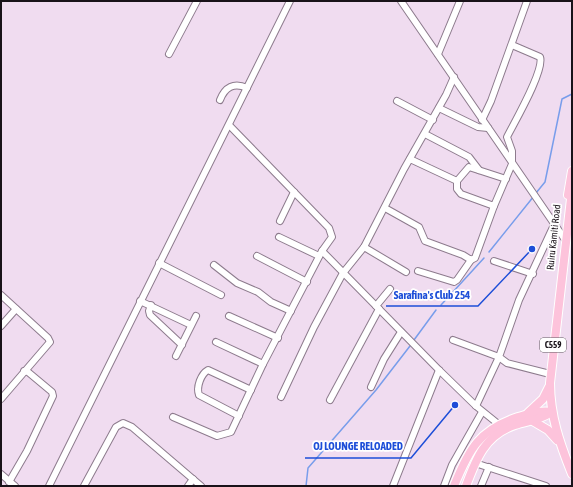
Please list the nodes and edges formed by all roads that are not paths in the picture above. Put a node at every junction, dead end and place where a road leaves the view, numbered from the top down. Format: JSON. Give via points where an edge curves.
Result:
{"nodes":[{"id":1,"x":197,"y":1,"type":"edge"},
{"id":2,"x":290,"y":1,"type":"edge"},
{"id":3,"x":401,"y":1,"type":"edge"},
{"id":4,"x":460,"y":1,"type":"edge"},
{"id":5,"x":527,"y":1,"type":"edge"},
{"id":6,"x":512,"y":45,"type":"junction"},
{"id":7,"x":169,"y":54,"type":"dead end"},
{"id":8,"x":438,"y":54,"type":"junction"},
{"id":9,"x":454,"y":77,"type":"junction"},
{"id":10,"x":247,"y":88,"type":"junction"},
{"id":11,"x":220,"y":100,"type":"dead end"},
{"id":12,"x":397,"y":101,"type":"dead end"},
{"id":13,"x":440,"y":108,"type":"junction"},
{"id":14,"x":433,"y":120,"type":"junction"},
{"id":15,"x":482,"y":120,"type":"junction"},
{"id":16,"x":229,"y":125,"type":"junction"},
{"id":17,"x":488,"y":128,"type":"junction"},
{"id":18,"x":425,"y":134,"type":"junction"},
{"id":19,"x":410,"y":159,"type":"junction"},
{"id":20,"x":512,"y":164,"type":"junction"},
{"id":21,"x":479,"y":170,"type":"junction"},
{"id":22,"x":572,"y":171,"type":"edge"},
{"id":23,"x":506,"y":179,"type":"junction"},
{"id":24,"x":457,"y":181,"type":"junction"},
{"id":25,"x":572,"y":190,"type":"edge"},
{"id":26,"x":294,"y":192,"type":"junction"},
{"id":27,"x":494,"y":206,"type":"junction"},
{"id":28,"x":571,"y":206,"type":"edge"},
{"id":29,"x":385,"y":208,"type":"junction"},
{"id":30,"x":280,"y":220,"type":"dead end"},
{"id":31,"x":554,"y":225,"type":"junction"},
{"id":32,"x":570,"y":225,"type":"edge"},
{"id":33,"x":279,"y":237,"type":"dead end"},
{"id":34,"x":564,"y":239,"type":"junction"},
{"id":35,"x":364,"y":247,"type":"junction"},
{"id":36,"x":321,"y":254,"type":"junction"},
{"id":37,"x":257,"y":256,"type":"dead end"},
{"id":38,"x":471,"y":260,"type":"junction"},
{"id":39,"x":494,"y":261,"type":"dead end"},
{"id":40,"x":159,"y":262,"type":"junction"},
{"id":41,"x":214,"y":265,"type":"dead end"},
{"id":42,"x":418,"y":271,"type":"dead end"},
{"id":43,"x":406,"y":272,"type":"dead end"},
{"id":44,"x":343,"y":273,"type":"junction"},
{"id":45,"x":533,"y":274,"type":"junction"},
{"id":46,"x":307,"y":282,"type":"junction"},
{"id":47,"x":390,"y":289,"type":"dead end"},
{"id":48,"x":1,"y":295,"type":"edge"},
{"id":49,"x":221,"y":295,"type":"dead end"},
{"id":50,"x":140,"y":300,"type":"junction"},
{"id":51,"x":151,"y":305,"type":"junction"},
{"id":52,"x":377,"y":307,"type":"junction"},
{"id":53,"x":16,"y":309,"type":"junction"},
{"id":54,"x":291,"y":311,"type":"junction"},
{"id":55,"x":196,"y":316,"type":"dead end"},
{"id":56,"x":229,"y":316,"type":"dead end"},
{"id":57,"x":191,"y":325,"type":"junction"},
{"id":58,"x":1,"y":326,"type":"edge"},
{"id":59,"x":401,"y":332,"type":"junction"},
{"id":60,"x":278,"y":338,"type":"junction"},
{"id":61,"x":453,"y":340,"type":"dead end"},
{"id":62,"x":216,"y":342,"type":"dead end"},
{"id":63,"x":182,"y":344,"type":"junction"},
{"id":64,"x":176,"y":356,"type":"dead end"},
{"id":65,"x":499,"y":357,"type":"junction"},
{"id":66,"x":263,"y":364,"type":"junction"},
{"id":67,"x":439,"y":370,"type":"junction"},
{"id":68,"x":24,"y":371,"type":"junction"},
{"id":69,"x":550,"y":374,"type":"junction"},
{"id":70,"x":550,"y":385,"type":"junction"},
{"id":71,"x":371,"y":387,"type":"dead end"},
{"id":72,"x":251,"y":390,"type":"junction"},
{"id":73,"x":281,"y":397,"type":"dead end"},
{"id":74,"x":1,"y":398,"type":"edge"},
{"id":75,"x":330,"y":400,"type":"dead end"},
{"id":76,"x":476,"y":406,"type":"junction"},
{"id":77,"x":482,"y":412,"type":"junction"},
{"id":78,"x":552,"y":412,"type":"junction"},
{"id":79,"x":239,"y":416,"type":"junction"},
{"id":80,"x":174,"y":417,"type":"dead end"},
{"id":81,"x":528,"y":418,"type":"junction"},
{"id":82,"x":501,"y":427,"type":"junction"},
{"id":83,"x":560,"y":444,"type":"junction"},
{"id":84,"x":475,"y":463,"type":"junction"},
{"id":85,"x":452,"y":465,"type":"junction"},
{"id":86,"x":489,"y":467,"type":"junction"},
{"id":87,"x":461,"y":469,"type":"junction"},
{"id":88,"x":1,"y":474,"type":"edge"},
{"id":89,"x":572,"y":474,"type":"edge"},
{"id":90,"x":193,"y":479,"type":"junction"},
{"id":91,"x":11,"y":484,"type":"edge"},
{"id":92,"x":49,"y":486,"type":"edge"},
{"id":93,"x":84,"y":486,"type":"edge"},
{"id":94,"x":188,"y":486,"type":"edge"},
{"id":95,"x":201,"y":486,"type":"edge"},
{"id":96,"x":393,"y":486,"type":"edge"},
{"id":97,"x":444,"y":486,"type":"edge"},
{"id":98,"x":454,"y":486,"type":"edge"},
{"id":99,"x":466,"y":486,"type":"edge"},
{"id":100,"x":481,"y":486,"type":"edge"},
{"id":101,"x":546,"y":486,"type":"edge"}],
"edges":[{"from":1,"to":7,"type":"street"},
{"from":2,"to":10,"type":"street"},
{"from":3,"to":8,"type":"street"},
{"from":4,"to":8,"type":"street"},
{"from":5,"to":6,"type":"street"},
{"from":6,"to":15,"type":"street"},
{"from":6,"to":20,"type":"street","via":[[540,57],[541,62],[530,92],[507,137],[512,151]]},
{"from":8,"to":9,"type":"street"},
{"from":9,"to":13,"type":"street"},
{"from":9,"to":15,"type":"street"},
{"from":10,"to":11,"type":"street","via":[[232,86],[222,94]]},
{"from":10,"to":16,"type":"street"},
{"from":12,"to":14,"type":"street"},
{"from":13,"to":14,"type":"street"},
{"from":13,"to":17,"type":"street","via":[[478,127]]},
{"from":14,"to":18,"type":"street"},
{"from":15,"to":17,"type":"street"},
{"from":16,"to":26,"type":"street"},
{"from":16,"to":40,"type":"street"},
{"from":17,"to":20,"type":"street"},
{"from":18,"to":19,"type":"street"},
{"from":18,"to":21,"type":"street","via":[[469,157]]},
{"from":19,"to":24,"type":"street"},
{"from":19,"to":29,"type":"street"},
{"from":20,"to":23,"type":"street"},
{"from":20,"to":31,"type":"street"},
{"from":21,"to":23,"type":"street"},
{"from":21,"to":24,"type":"street","via":[[467,167]]},
{"from":22,"to":34,"type":"main road","name":"Ruiru Kamiti Road","number":"C559"},
{"from":23,"to":27,"type":"street"},
{"from":24,"to":27,"type":"street","via":[[457,189],[461,194]]},
{"from":25,"to":28,"type":"main road","name":"Ruiru Kamiti Road","number":"C559"},
{"from":26,"to":30,"type":"street"},
{"from":26,"to":36,"type":"street","via":[[331,233],[332,237]]},
{"from":27,"to":38,"type":"street","via":[[476,255]]},
{"from":28,"to":32,"type":"main road","name":"Ruiru Kamiti Road","number":"C559"},
{"from":29,"to":35,"type":"street"},
{"from":29,"to":38,"type":"street","via":[[419,227],[425,241]]},
{"from":31,"to":34,"type":"street"},
{"from":31,"to":45,"type":"street"},
{"from":32,"to":34,"type":"main road","name":"Ruiru Kamiti Road","number":"C559"},
{"from":33,"to":36,"type":"street"},
{"from":34,"to":69,"type":"main road","name":"Ruiru Kamiti Road","number":"C559"},
{"from":35,"to":43,"type":"street"},
{"from":35,"to":44,"type":"street"},
{"from":36,"to":44,"type":"street"},
{"from":36,"to":46,"type":"street"},
{"from":37,"to":46,"type":"street"},
{"from":38,"to":42,"type":"street","via":[[454,282]]},
{"from":39,"to":45,"type":"street"},
{"from":40,"to":49,"type":"street"},
{"from":40,"to":50,"type":"street"},
{"from":41,"to":54,"type":"street","via":[[237,284],[258,292],[271,302]]},
{"from":44,"to":52,"type":"street"},
{"from":44,"to":73,"type":"street"},
{"from":45,"to":65,"type":"street","via":[[519,300]]},
{"from":46,"to":54,"type":"street"},
{"from":47,"to":52,"type":"street"},
{"from":48,"to":53,"type":"street"},
{"from":50,"to":51,"type":"street"},
{"from":50,"to":92,"type":"street"},
{"from":51,"to":57,"type":"street"},
{"from":51,"to":63,"type":"street","via":[[150,315]]},
{"from":52,"to":59,"type":"street"},
{"from":52,"to":75,"type":"street"},
{"from":53,"to":58,"type":"street"},
{"from":53,"to":68,"type":"street","via":[[50,342]]},
{"from":54,"to":60,"type":"street"},
{"from":55,"to":57,"type":"street"},
{"from":56,"to":60,"type":"street"},
{"from":57,"to":63,"type":"street"},
{"from":59,"to":67,"type":"street"},
{"from":59,"to":71,"type":"street"},
{"from":60,"to":66,"type":"street"},
{"from":61,"to":65,"type":"street"},
{"from":62,"to":66,"type":"street"},
{"from":63,"to":64,"type":"street"},
{"from":65,"to":69,"type":"street","via":[[507,363]]},
{"from":65,"to":76,"type":"street"},
{"from":66,"to":72,"type":"street"},
{"from":67,"to":76,"type":"street"},
{"from":67,"to":96,"type":"street"},
{"from":68,"to":74,"type":"street"},
{"from":68,"to":91,"type":"street","via":[[54,396]]},
{"from":69,"to":70,"type":"main road","name":"Ruiru Kamiti Road","number":"C559"},
{"from":70,"to":78,"type":"main road","name":"Ruiru Kamiti Road","number":"C559"},
{"from":70,"to":81,"type":"main road"},
{"from":72,"to":79,"type":"street"},
{"from":72,"to":79,"type":"street","via":[[208,370],[204,372],[197,389],[198,395]]},
{"from":76,"to":77,"type":"street"},
{"from":77,"to":82,"type":"street"},
{"from":77,"to":85,"type":"street"},
{"from":78,"to":81,"type":"main road"},
{"from":78,"to":83,"type":"main road","name":"Ruiru Kamiti Road","number":"C559"},
{"from":79,"to":80,"type":"street","via":[[231,432],[217,436]]},
{"from":81,"to":82,"type":"main road"},
{"from":81,"to":83,"type":"main road","via":[[548,430]]},
{"from":82,"to":84,"type":"main road","via":[[486,444]]},
{"from":82,"to":87,"type":"main road","via":[[474,447]]},
{"from":83,"to":89,"type":"main road","name":"Ruiru Kamiti Road","number":"C559"},
{"from":84,"to":86,"type":"street"},
{"from":84,"to":99,"type":"main road"},
{"from":85,"to":87,"type":"street"},
{"from":85,"to":97,"type":"street"},
{"from":86,"to":100,"type":"street"},
{"from":86,"to":101,"type":"street"},
{"from":87,"to":98,"type":"main road"},
{"from":88,"to":91,"type":"street"},
{"from":90,"to":93,"type":"street","via":[[132,427],[123,423],[118,425]]},
{"from":90,"to":94,"type":"street"},
{"from":90,"to":95,"type":"street"}]}
